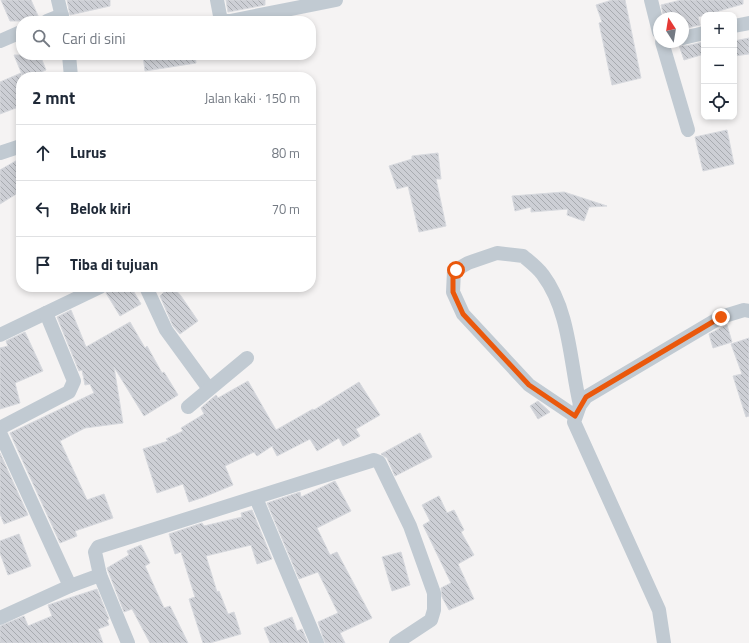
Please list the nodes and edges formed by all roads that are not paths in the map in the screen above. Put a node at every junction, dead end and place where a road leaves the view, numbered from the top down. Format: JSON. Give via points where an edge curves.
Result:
{"nodes":[{"id":1,"x":58,"y":0,"type":"edge"},
{"id":2,"x":217,"y":0,"type":"edge"},
{"id":3,"x":336,"y":0,"type":"edge"},
{"id":4,"x":651,"y":0,"type":"edge"},
{"id":5,"x":654,"y":12,"type":"edge"},
{"id":6,"x":62,"y":16,"type":"edge"},
{"id":7,"x":219,"y":16,"type":"edge"},
{"id":8,"x":255,"y":16,"type":"edge"},
{"id":9,"x":749,"y":23,"type":"edge"},
{"id":10,"x":737,"y":25,"type":"edge"},
{"id":11,"x":16,"y":34,"type":"edge"},
{"id":12,"x":701,"y":34,"type":"edge"},
{"id":13,"x":689,"y":37,"type":"edge"},
{"id":14,"x":0,"y":40,"type":"edge"},
{"id":15,"x":664,"y":48,"type":"edge"},
{"id":16,"x":69,"y":60,"type":"edge"},
{"id":17,"x":71,"y":72,"type":"edge"},
{"id":18,"x":688,"y":130,"type":"dead end"},
{"id":19,"x":16,"y":148,"type":"edge"},
{"id":20,"x":0,"y":153,"type":"edge"},
{"id":21,"x":90,"y":292,"type":"edge"},
{"id":22,"x":148,"y":292,"type":"edge"},
{"id":23,"x":746,"y":310,"type":"edge"},
{"id":24,"x":46,"y":313,"type":"junction"},
{"id":25,"x":0,"y":335,"type":"edge"},
{"id":26,"x":247,"y":358,"type":"dead end"},
{"id":27,"x":209,"y":389,"type":"junction"},
{"id":28,"x":188,"y":406,"type":"dead end"},
{"id":29,"x":577,"y":411,"type":"junction"},
{"id":30,"x":0,"y":428,"type":"edge"},
{"id":31,"x":0,"y":433,"type":"edge"},
{"id":32,"x":256,"y":498,"type":"junction"},
{"id":33,"x":100,"y":575,"type":"junction"},
{"id":34,"x":70,"y":586,"type":"junction"},
{"id":35,"x":0,"y":618,"type":"edge"},
{"id":36,"x":128,"y":643,"type":"edge"},
{"id":37,"x":317,"y":643,"type":"edge"},
{"id":38,"x":396,"y":643,"type":"edge"},
{"id":39,"x":664,"y":643,"type":"edge"}],
"edges":[{"from":1,"to":6,"type":"street"},
{"from":2,"to":7,"type":"street"},
{"from":3,"to":8,"type":"street"},
{"from":4,"to":5,"type":"street"},
{"from":9,"to":10,"type":"street"},
{"from":11,"to":14,"type":"street"},
{"from":12,"to":13,"type":"street"},
{"from":15,"to":18,"type":"street"},
{"from":16,"to":17,"type":"street"},
{"from":19,"to":20,"type":"street"},
{"from":21,"to":24,"type":"street"},
{"from":22,"to":27,"type":"street","via":[[166,330]]},
{"from":23,"to":29,"type":"street","via":[[721,317],[688,336],[586,397]]},
{"from":24,"to":25,"type":"street"},
{"from":24,"to":30,"type":"street","via":[[74,381],[72,387],[69,392]]},
{"from":26,"to":27,"type":"street"},
{"from":27,"to":28,"type":"street"},
{"from":29,"to":29,"type":"street","via":[[529,385],[463,314],[453,292],[454,271],[468,263],[496,254],[523,256],[543,275],[563,314]]},
{"from":29,"to":39,"type":"street","via":[[574,422],[659,610]]},
{"from":31,"to":34,"type":"street"},
{"from":32,"to":33,"type":"street","via":[[98,547],[95,552]]},
{"from":32,"to":37,"type":"street"},
{"from":32,"to":38,"type":"street","via":[[374,460],[379,462],[410,526],[434,593],[431,620]]},
{"from":33,"to":34,"type":"street"},
{"from":33,"to":36,"type":"street"},
{"from":34,"to":35,"type":"street"}]}
